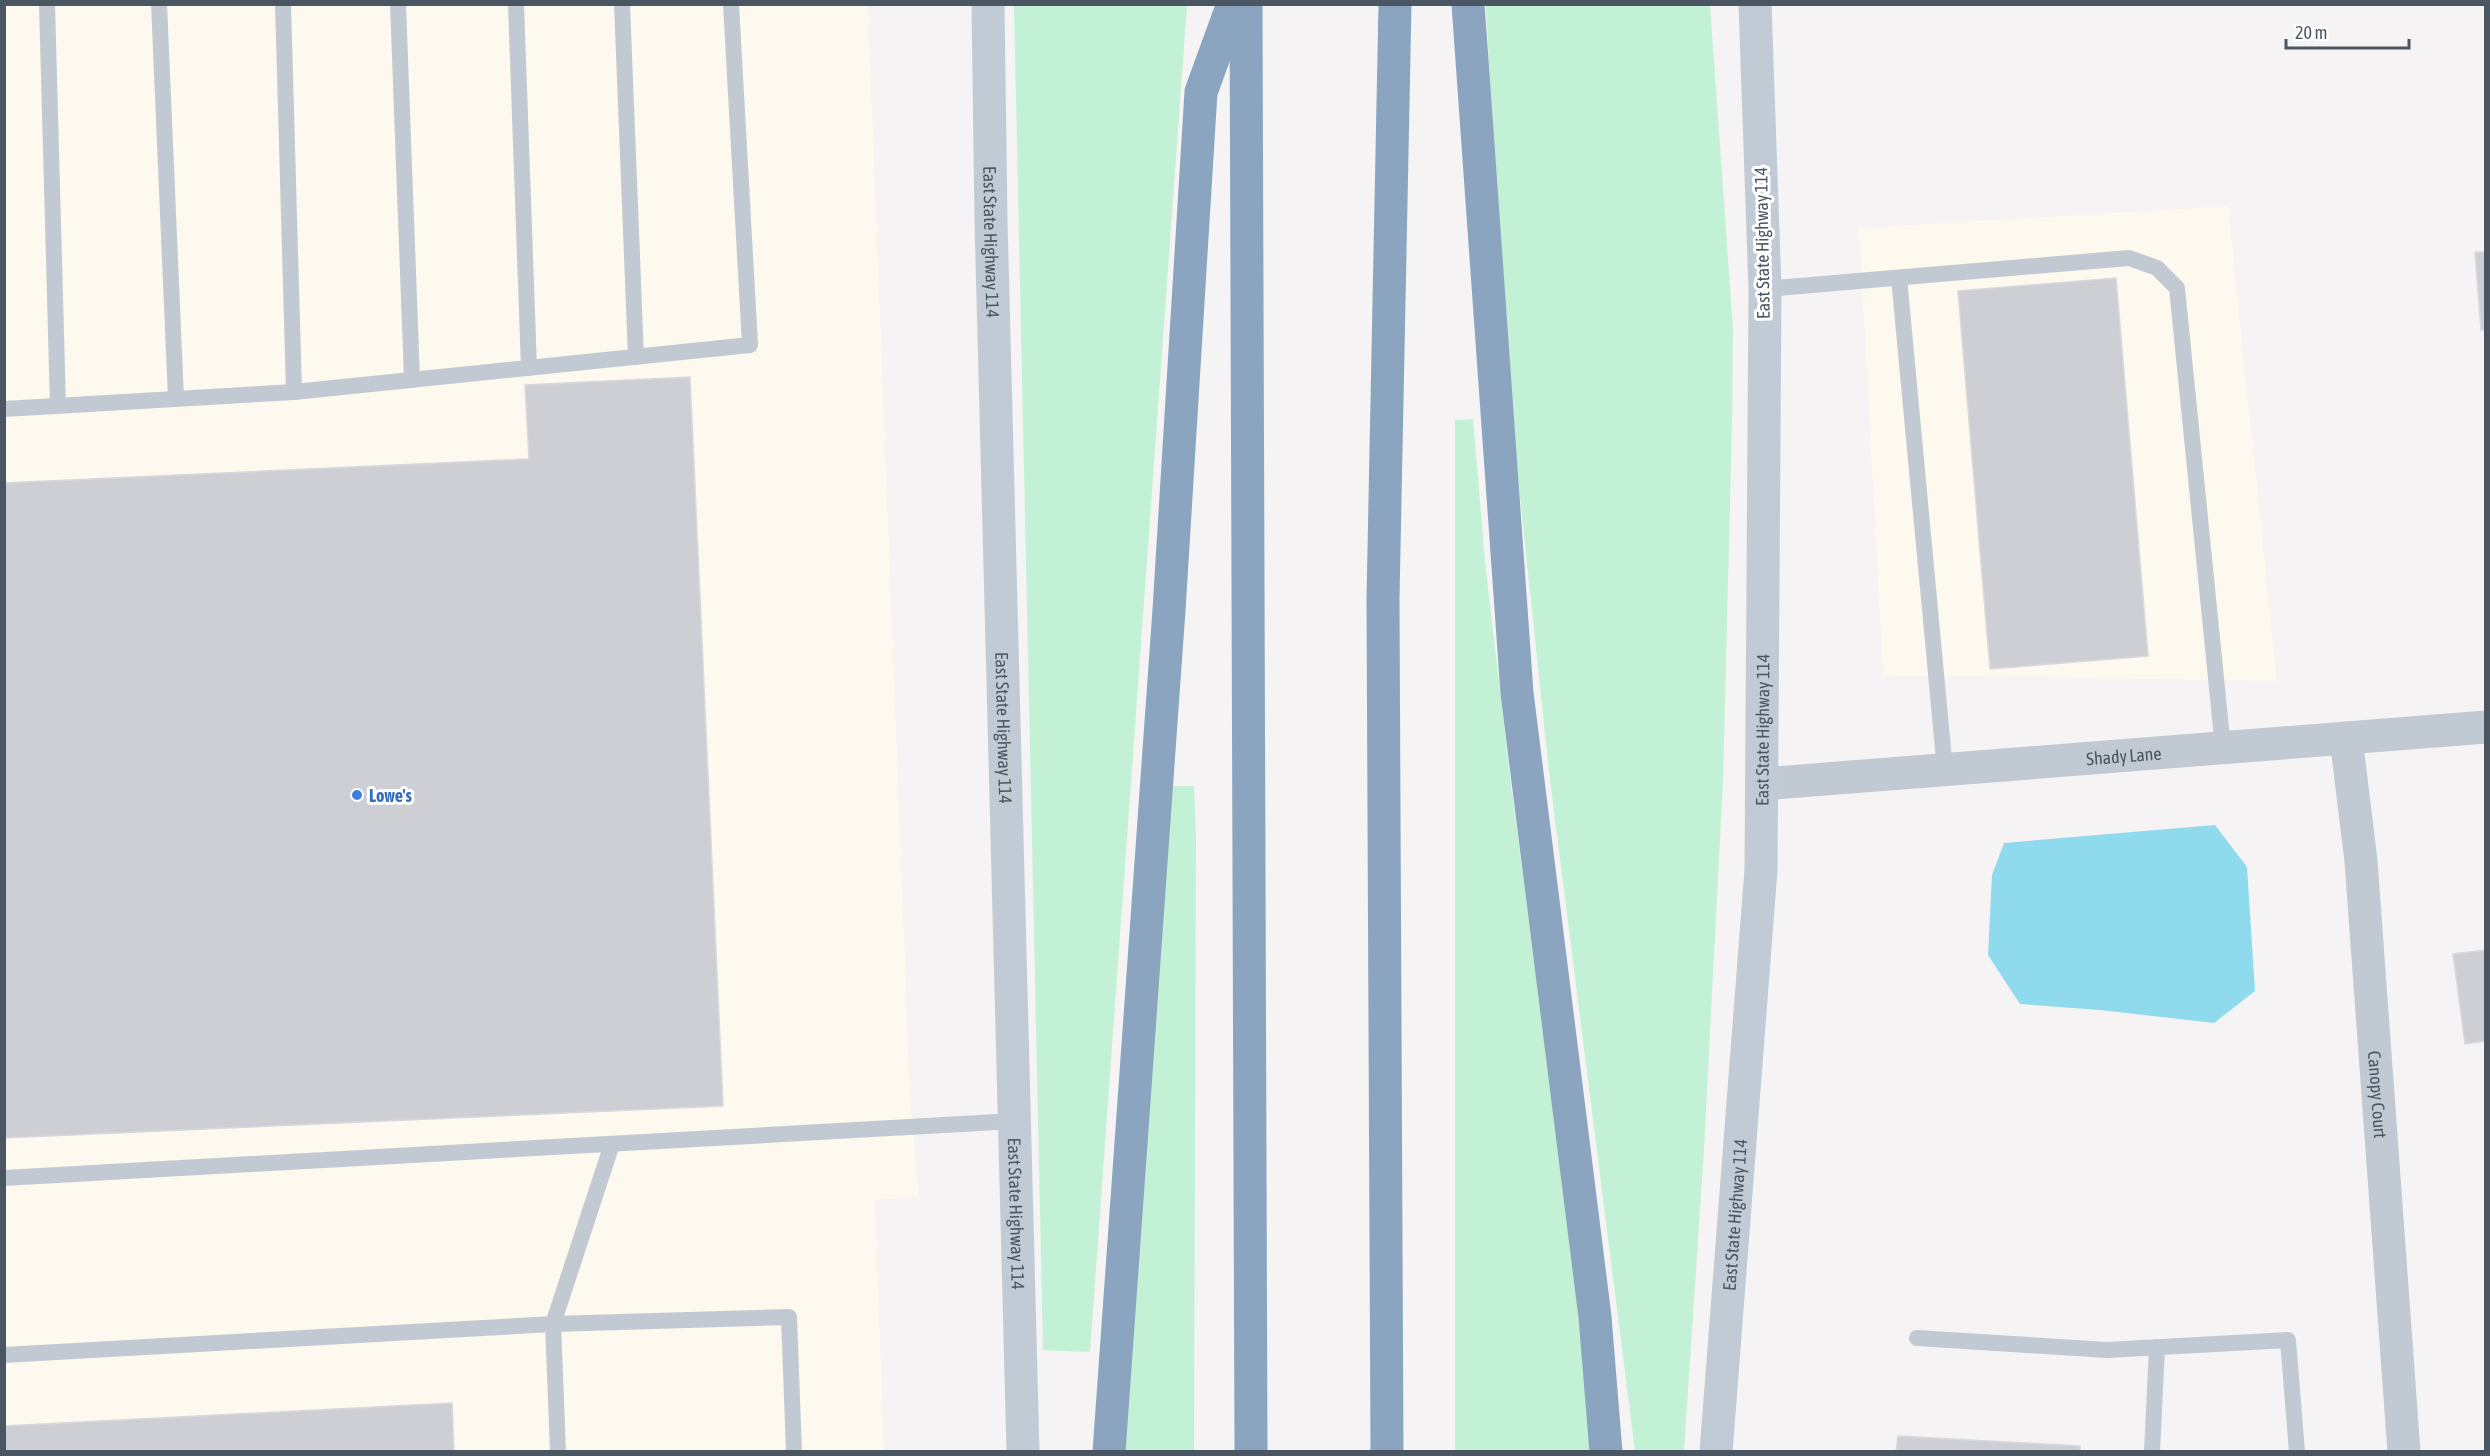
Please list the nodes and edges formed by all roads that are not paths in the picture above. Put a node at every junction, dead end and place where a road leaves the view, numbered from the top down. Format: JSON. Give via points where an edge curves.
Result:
{"nodes":[{"id":1,"x":47,"y":4,"type":"edge"},
{"id":2,"x":159,"y":4,"type":"edge"},
{"id":3,"x":283,"y":4,"type":"edge"},
{"id":4,"x":398,"y":4,"type":"edge"},
{"id":5,"x":516,"y":4,"type":"edge"},
{"id":6,"x":622,"y":4,"type":"edge"},
{"id":7,"x":731,"y":4,"type":"edge"},
{"id":8,"x":988,"y":4,"type":"edge"},
{"id":9,"x":1233,"y":4,"type":"edge"},
{"id":10,"x":1246,"y":4,"type":"edge"},
{"id":11,"x":1395,"y":4,"type":"edge"},
{"id":12,"x":1468,"y":4,"type":"edge"},
{"id":13,"x":1755,"y":4,"type":"edge"},
{"id":14,"x":1899,"y":278,"type":"junction"},
{"id":15,"x":1765,"y":289,"type":"junction"},
{"id":16,"x":636,"y":357,"type":"junction"},
{"id":17,"x":529,"y":368,"type":"junction"},
{"id":18,"x":412,"y":380,"type":"junction"},
{"id":19,"x":294,"y":392,"type":"junction"},
{"id":20,"x":176,"y":399,"type":"junction"},
{"id":21,"x":58,"y":406,"type":"junction"},
{"id":22,"x":4,"y":409,"type":"edge"},
{"id":23,"x":2486,"y":727,"type":"edge"},
{"id":24,"x":2346,"y":738,"type":"junction"},
{"id":25,"x":2223,"y":748,"type":"junction"},
{"id":26,"x":1945,"y":770,"type":"junction"},
{"id":27,"x":1762,"y":784,"type":"junction"},
{"id":28,"x":1015,"y":1121,"type":"junction"},
{"id":29,"x":612,"y":1144,"type":"junction"},
{"id":30,"x":4,"y":1178,"type":"edge"},
{"id":31,"x":553,"y":1324,"type":"junction"},
{"id":32,"x":1917,"y":1338,"type":"dead end"},
{"id":33,"x":2157,"y":1347,"type":"junction"},
{"id":34,"x":4,"y":1355,"type":"edge"},
{"id":35,"x":558,"y":1452,"type":"edge"},
{"id":36,"x":794,"y":1452,"type":"edge"},
{"id":37,"x":1023,"y":1452,"type":"edge"},
{"id":38,"x":1109,"y":1452,"type":"edge"},
{"id":39,"x":1251,"y":1452,"type":"edge"},
{"id":40,"x":1387,"y":1452,"type":"edge"},
{"id":41,"x":1606,"y":1452,"type":"edge"},
{"id":42,"x":1716,"y":1452,"type":"edge"},
{"id":43,"x":2152,"y":1452,"type":"edge"},
{"id":44,"x":2296,"y":1452,"type":"edge"},
{"id":45,"x":2404,"y":1452,"type":"edge"}],
"edges":[{"from":1,"to":21,"type":"lane"},
{"from":2,"to":20,"type":"lane"},
{"from":3,"to":19,"type":"lane"},
{"from":4,"to":18,"type":"lane"},
{"from":5,"to":17,"type":"lane"},
{"from":6,"to":16,"type":"lane"},
{"from":7,"to":16,"type":"lane","via":[[750,345]]},
{"from":8,"to":28,"type":"main road","name":"East State Highway 114"},
{"from":9,"to":38,"type":"highway","via":[[1201,92],[1169,610]]},
{"from":10,"to":39,"type":"highway"},
{"from":11,"to":40,"type":"highway","via":[[1383,599]]},
{"from":12,"to":41,"type":"highway","via":[[1517,693],[1595,1317]]},
{"from":13,"to":15,"type":"main road","name":"East State Highway 114"},
{"from":14,"to":15,"type":"lane"},
{"from":14,"to":25,"type":"lane","via":[[2129,258],[2157,268],[2176,288]]},
{"from":14,"to":26,"type":"lane"},
{"from":15,"to":27,"type":"main road","name":"East State Highway 114"},
{"from":16,"to":17,"type":"lane"},
{"from":17,"to":18,"type":"lane"},
{"from":18,"to":19,"type":"lane"},
{"from":19,"to":20,"type":"lane"},
{"from":20,"to":21,"type":"lane"},
{"from":21,"to":22,"type":"lane"},
{"from":23,"to":24,"type":"street","name":"Shady Lane"},
{"from":24,"to":25,"type":"street","name":"Shady Lane"},
{"from":24,"to":45,"type":"street","name":"Canopy Court","via":[[2361,861]]},
{"from":25,"to":26,"type":"street","name":"Shady Lane"},
{"from":26,"to":27,"type":"street","name":"Shady Lane"},
{"from":27,"to":42,"type":"main road","name":"East State Highway 114","via":[[1761,870]]},
{"from":28,"to":29,"type":"lane"},
{"from":28,"to":37,"type":"main road","name":"East State Highway 114"},
{"from":29,"to":30,"type":"lane"},
{"from":29,"to":31,"type":"lane"},
{"from":31,"to":34,"type":"lane"},
{"from":31,"to":35,"type":"lane"},
{"from":31,"to":36,"type":"lane","via":[[789,1317]]},
{"from":32,"to":33,"type":"lane","via":[[2107,1350]]},
{"from":33,"to":43,"type":"lane"},
{"from":33,"to":44,"type":"lane","via":[[2288,1340]]}]}
